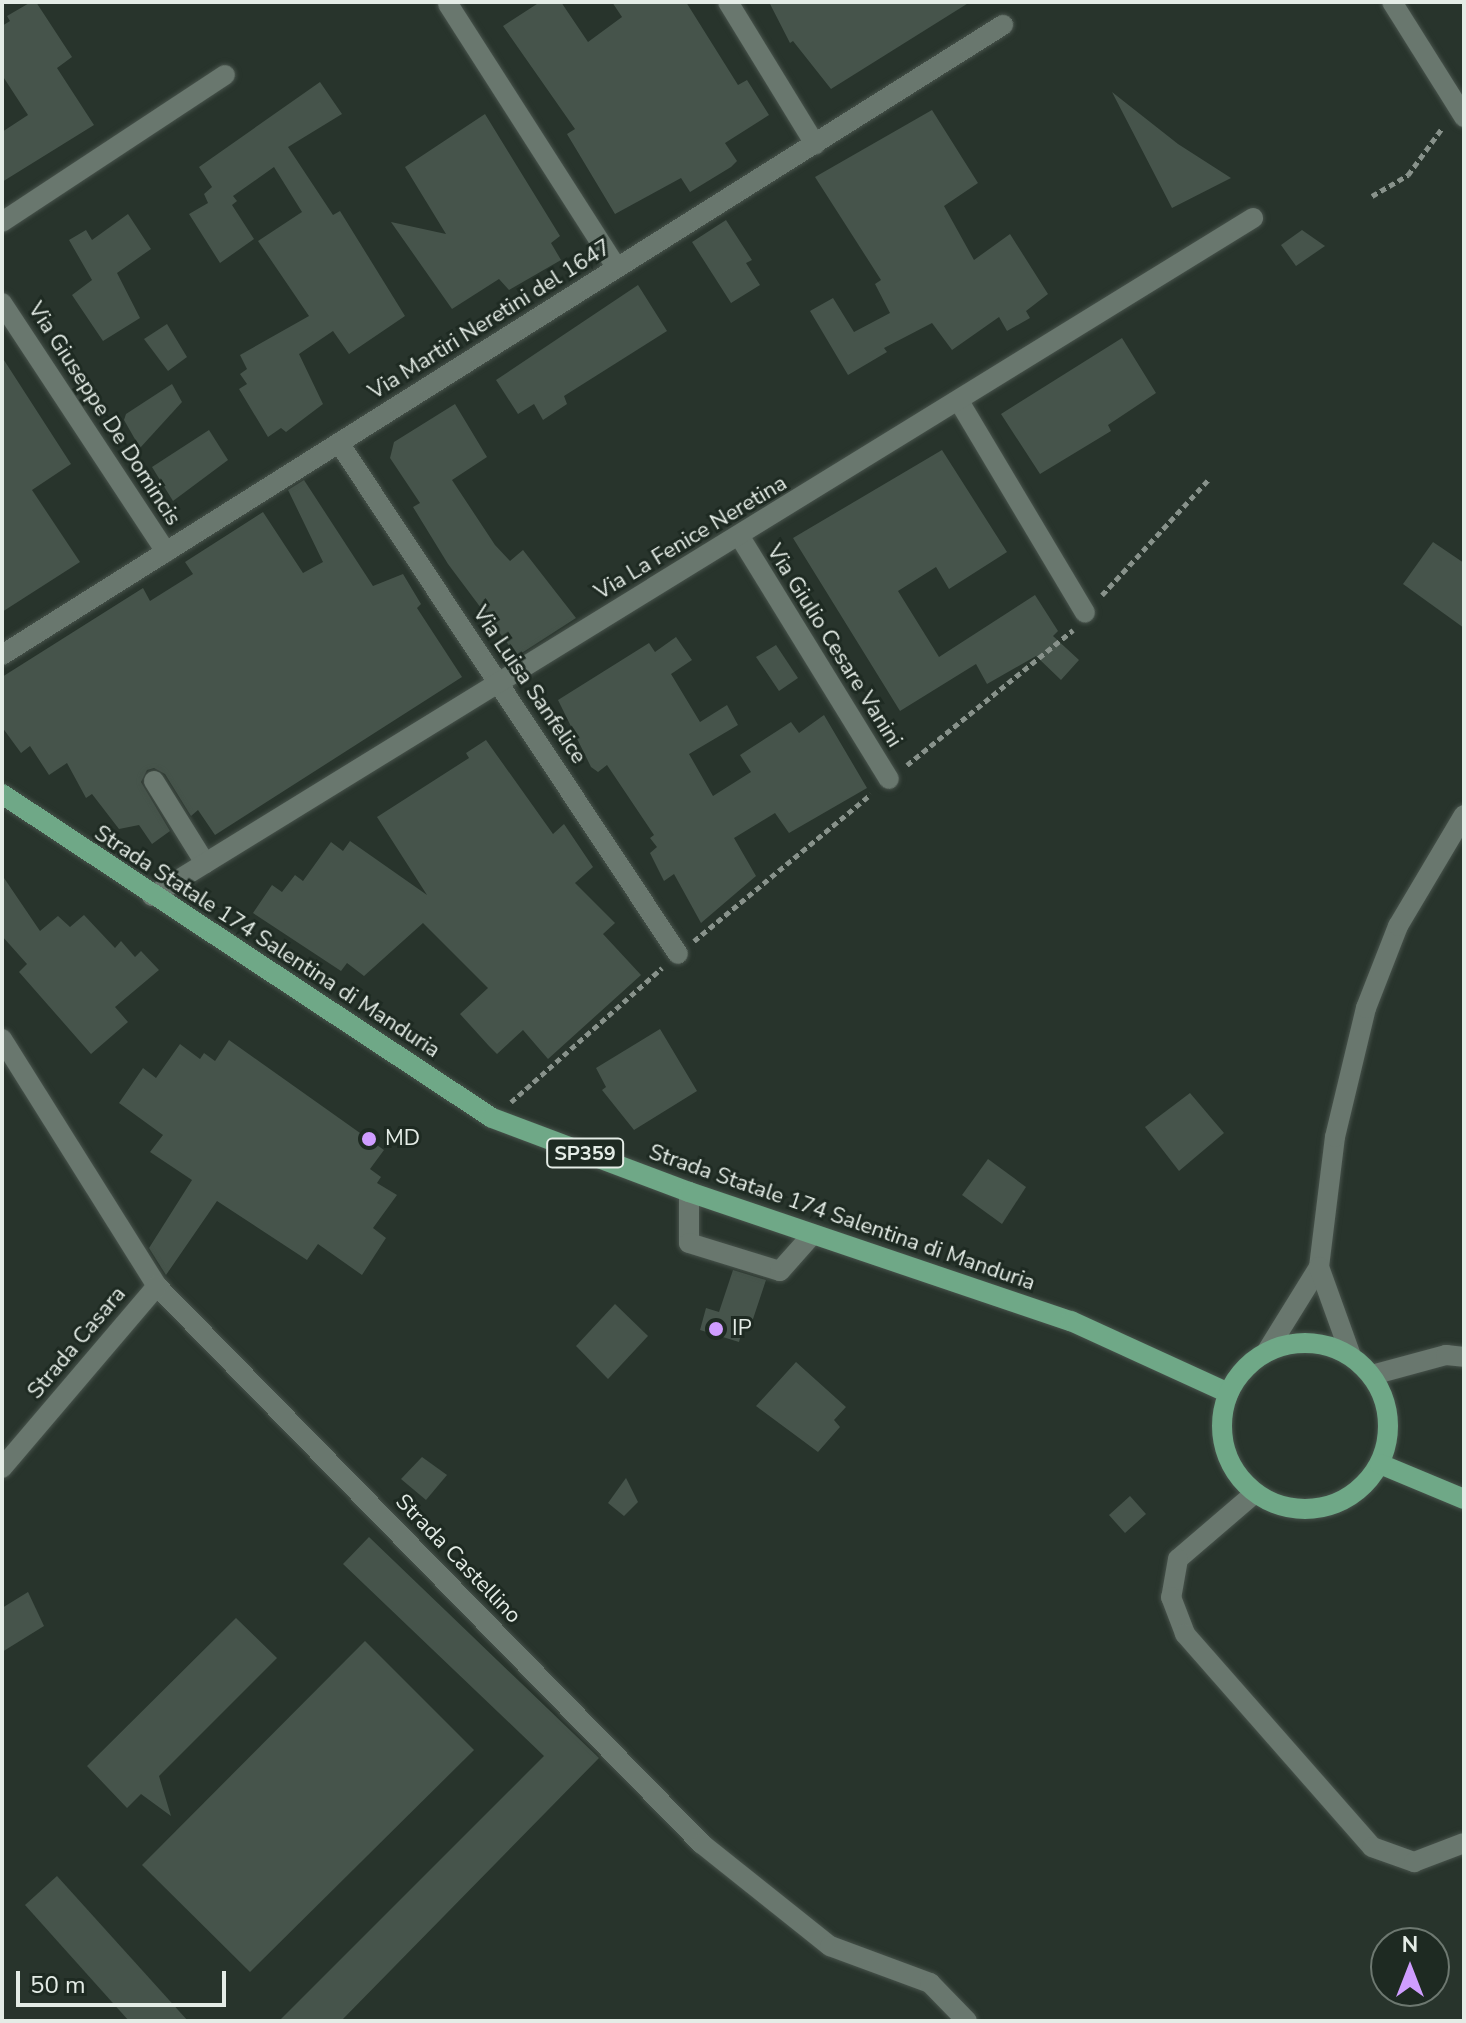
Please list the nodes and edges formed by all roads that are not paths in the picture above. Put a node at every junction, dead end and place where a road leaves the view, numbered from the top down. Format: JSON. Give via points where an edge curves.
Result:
{"nodes":[{"id":1,"x":728,"y":2,"type":"edge"},
{"id":2,"x":1392,"y":2,"type":"edge"},
{"id":3,"x":448,"y":4,"type":"edge"},
{"id":4,"x":1003,"y":25,"type":"dead end"},
{"id":5,"x":225,"y":75,"type":"dead end"},
{"id":6,"x":1461,"y":112,"type":"edge"},
{"id":7,"x":815,"y":144,"type":"junction"},
{"id":8,"x":1253,"y":218,"type":"dead end"},
{"id":9,"x":2,"y":222,"type":"edge"},
{"id":10,"x":617,"y":268,"type":"junction"},
{"id":11,"x":2,"y":303,"type":"edge"},
{"id":12,"x":960,"y":403,"type":"junction"},
{"id":13,"x":339,"y":443,"type":"junction"},
{"id":14,"x":740,"y":537,"type":"junction"},
{"id":15,"x":166,"y":552,"type":"junction"},
{"id":16,"x":1085,"y":613,"type":"road end"},
{"id":17,"x":2,"y":655,"type":"edge"},
{"id":18,"x":499,"y":684,"type":"junction"},
{"id":19,"x":889,"y":779,"type":"road end"},
{"id":20,"x":154,"y":781,"type":"dead end"},
{"id":21,"x":2,"y":794,"type":"edge"},
{"id":22,"x":1464,"y":815,"type":"edge"},
{"id":23,"x":205,"y":863,"type":"junction"},
{"id":24,"x":152,"y":896,"type":"junction"},
{"id":25,"x":678,"y":954,"type":"road end"},
{"id":26,"x":2,"y":1039,"type":"edge"},
{"id":27,"x":689,"y":1192,"type":"junction"},
{"id":28,"x":812,"y":1235,"type":"junction"},
{"id":29,"x":1319,"y":1267,"type":"junction"},
{"id":30,"x":157,"y":1286,"type":"junction"},
{"id":31,"x":1267,"y":1351,"type":"junction"},
{"id":32,"x":1351,"y":1356,"type":"junction"},
{"id":33,"x":1464,"y":1357,"type":"edge"},
{"id":34,"x":1372,"y":1375,"type":"junction"},
{"id":35,"x":1228,"y":1393,"type":"junction"},
{"id":36,"x":1380,"y":1464,"type":"junction"},
{"id":37,"x":2,"y":1468,"type":"edge"},
{"id":38,"x":1255,"y":1493,"type":"junction"},
{"id":39,"x":1464,"y":1499,"type":"edge"},
{"id":40,"x":1464,"y":1843,"type":"edge"},
{"id":41,"x":967,"y":2021,"type":"edge"}],
"edges":[{"from":1,"to":7,"type":"street"},
{"from":2,"to":6,"type":"street"},
{"from":3,"to":10,"type":"street"},
{"from":4,"to":7,"type":"street","name":"Via Martiri Neretini del 1647"},
{"from":5,"to":9,"type":"street"},
{"from":7,"to":10,"type":"street","name":"Via Martiri Neretini del 1647"},
{"from":8,"to":12,"type":"street","name":"Via La Fenice Neretina"},
{"from":10,"to":13,"type":"street","name":"Via Martiri Neretini del 1647"},
{"from":11,"to":15,"type":"street","name":"Via Giuseppe De Domincis"},
{"from":12,"to":14,"type":"street","name":"Via La Fenice Neretina"},
{"from":12,"to":16,"type":"street"},
{"from":13,"to":15,"type":"street","name":"Via Martiri Neretini del 1647"},
{"from":13,"to":18,"type":"street","name":"Via Luisa Sanfelice"},
{"from":14,"to":18,"type":"street","name":"Via La Fenice Neretina"},
{"from":14,"to":19,"type":"street","name":"Via Giulio Cesare Vanini"},
{"from":15,"to":17,"type":"street","name":"Via Martiri Neretini del 1647"},
{"from":18,"to":23,"type":"street","name":"Via La Fenice Neretina"},
{"from":18,"to":25,"type":"street","name":"Via Luisa Sanfelice"},
{"from":20,"to":23,"type":"street"},
{"from":21,"to":24,"type":"main road","name":"Strada Statale 174 Salentina di Manduria","number":"SP359"},
{"from":22,"to":29,"type":"street","via":[[1398,926],[1366,1008],[1335,1137]]},
{"from":23,"to":24,"type":"street","name":"Via La Fenice Neretina"},
{"from":24,"to":27,"type":"main road","name":"Strada Statale 174 Salentina di Manduria","number":"SP359","via":[[492,1118]]},
{"from":26,"to":30,"type":"street","name":"Strada Castellino"},
{"from":27,"to":28,"type":"main road","name":"Strada Statale 174 Salentina di Manduria","number":"SP359"},
{"from":27,"to":28,"type":"street","via":[[689,1243],[780,1271]]},
{"from":28,"to":35,"type":"main road","name":"Strada Statale 174 Salentina di Manduria","number":"SP359","via":[[1071,1321]]},
{"from":29,"to":31,"type":"street"},
{"from":29,"to":32,"type":"street"},
{"from":30,"to":37,"type":"street","name":"Strada Casara"},
{"from":30,"to":41,"type":"street","name":"Strada Castellino","via":[[702,1844],[830,1946],[930,1983]]},
{"from":31,"to":32,"type":"main road","via":[[1309,1344]]},
{"from":31,"to":35,"type":"main road","via":[[1244,1368]]},
{"from":32,"to":34,"type":"main road"},
{"from":33,"to":34,"type":"street","via":[[1446,1355]]},
{"from":34,"to":36,"type":"main road","via":[[1389,1419]]},
{"from":35,"to":38,"type":"main road","via":[[1221,1420],[1224,1448],[1235,1473]]},
{"from":36,"to":38,"type":"main road","via":[[1357,1491],[1325,1508],[1276,1505]]},
{"from":36,"to":39,"type":"main road"},
{"from":38,"to":40,"type":"street","via":[[1178,1559],[1171,1597],[1185,1634],[1372,1847],[1414,1862]]}]}
